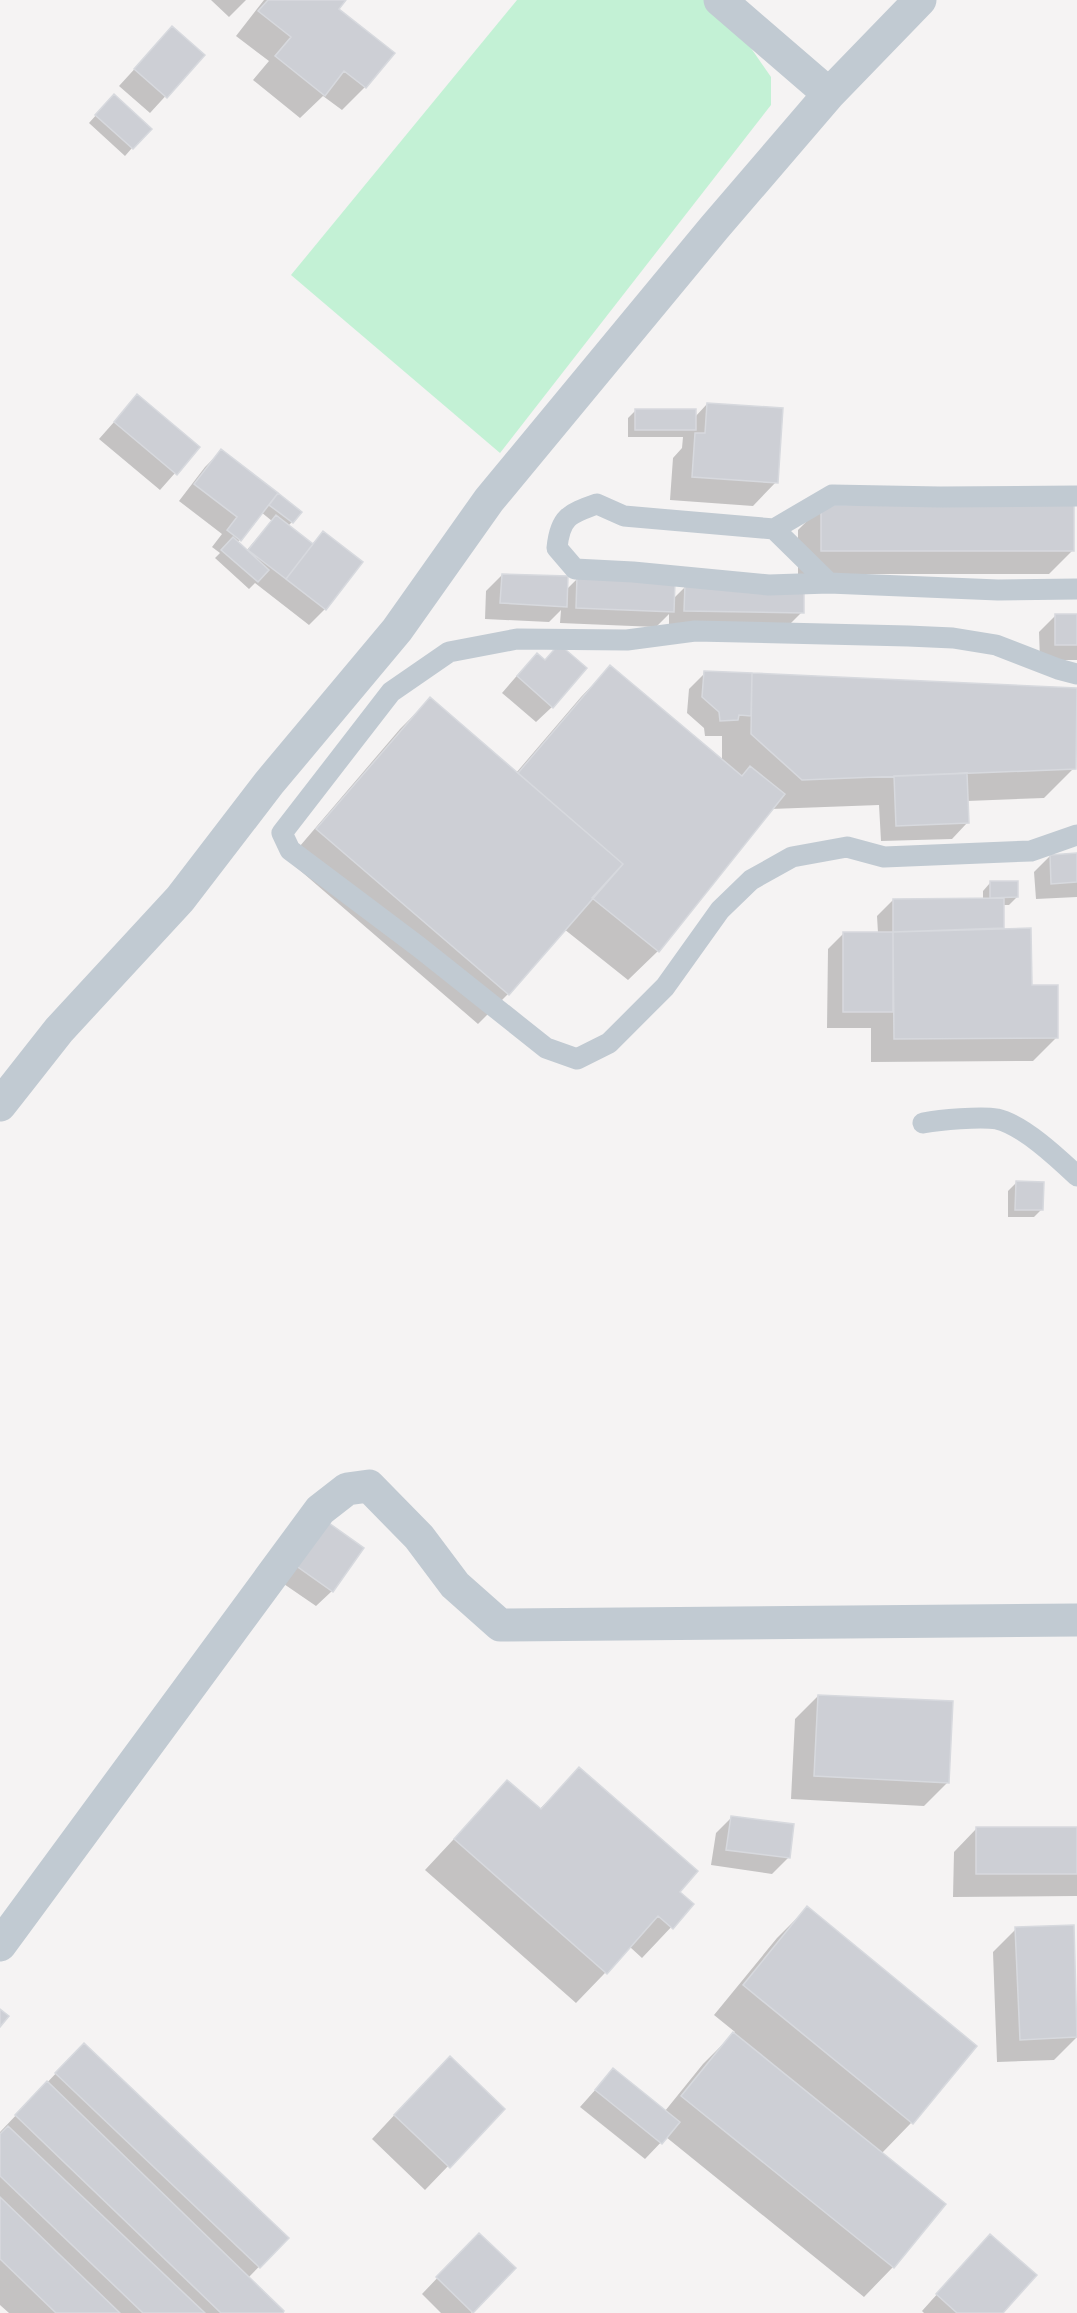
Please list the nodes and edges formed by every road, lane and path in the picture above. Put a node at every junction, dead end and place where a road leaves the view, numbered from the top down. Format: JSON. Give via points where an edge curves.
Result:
{"nodes":[{"id":1,"x":720,"y":0,"type":"edge"},
{"id":2,"x":920,"y":0,"type":"edge"},
{"id":3,"x":829,"y":94,"type":"junction"},
{"id":4,"x":1077,"y":496,"type":"edge"},
{"id":5,"x":774,"y":529,"type":"junction"},
{"id":6,"x":829,"y":583,"type":"junction"},
{"id":7,"x":1077,"y":589,"type":"edge"},
{"id":8,"x":1077,"y":674,"type":"edge"},
{"id":9,"x":1077,"y":835,"type":"edge"},
{"id":10,"x":0,"y":1105,"type":"edge"},
{"id":11,"x":923,"y":1123,"type":"dead end"},
{"id":12,"x":1077,"y":1176,"type":"edge"},
{"id":13,"x":1077,"y":1620,"type":"edge"},
{"id":14,"x":0,"y":1945,"type":"edge"}],
"edges":[{"from":1,"to":3,"type":"street"},
{"from":2,"to":3,"type":"street"},
{"from":3,"to":10,"type":"street","via":[[489,500],[397,630],[269,783],[180,899],[59,1030]]},
{"from":4,"to":5,"type":"lane","via":[[832,495]]},
{"from":5,"to":6,"type":"lane"},
{"from":5,"to":6,"type":"lane","via":[[624,516],[597,504],[570,514],[558,533],[556,548],[575,569],[769,585]]},
{"from":6,"to":7,"type":"lane"},
{"from":8,"to":9,"type":"lane","via":[[996,645],[908,636],[695,631],[627,640],[517,639],[449,652],[391,692],[282,833],[290,850],[546,1048],[577,1059],[609,1043],[665,987],[720,910],[751,880],[792,857],[847,847],[884,857],[1031,851]]},
{"from":11,"to":12,"type":"lane","via":[[997,1119],[1018,1128]]},
{"from":13,"to":14,"type":"street","via":[[500,1625],[455,1585],[419,1537],[369,1486],[346,1489],[320,1510]]}]}
